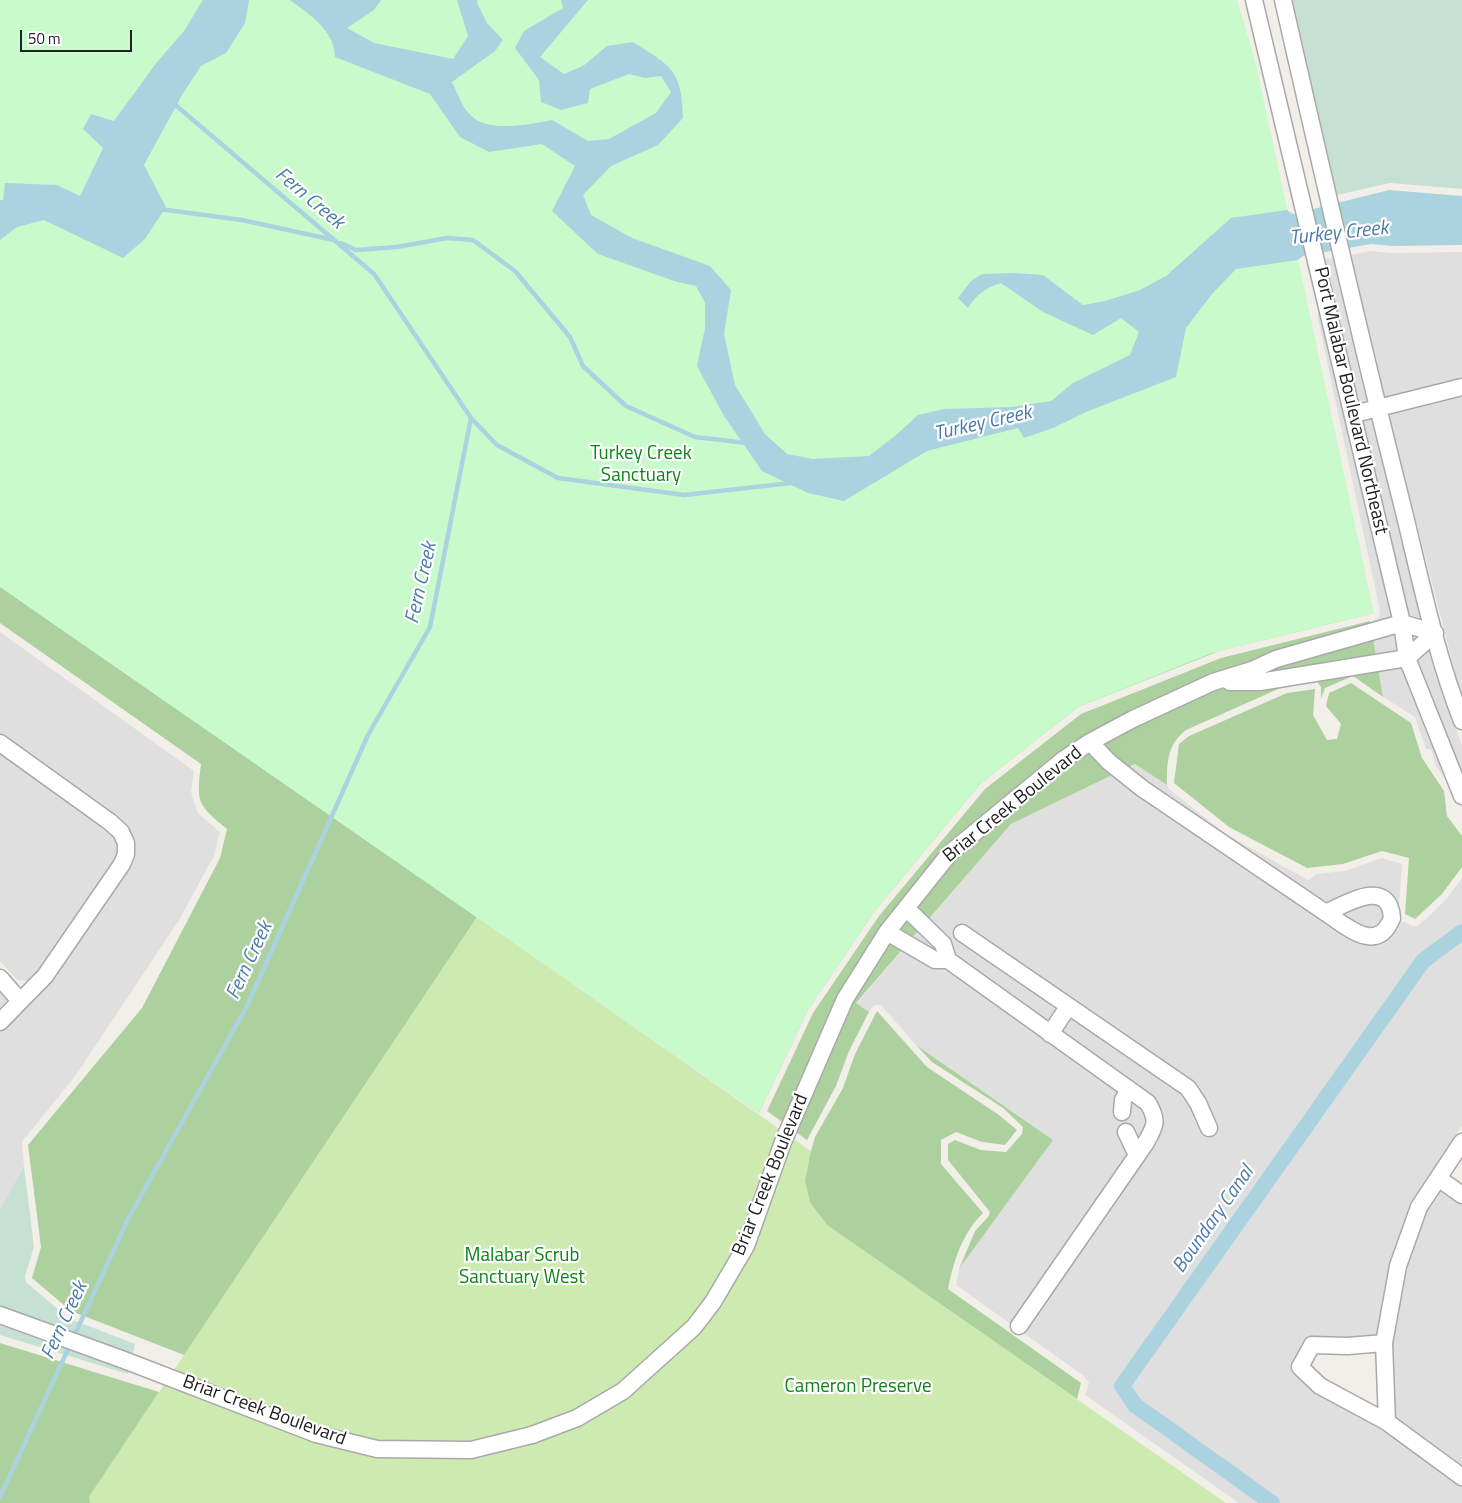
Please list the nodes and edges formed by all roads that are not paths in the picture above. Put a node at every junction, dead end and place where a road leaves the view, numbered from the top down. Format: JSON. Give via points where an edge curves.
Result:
{"nodes":[{"id":1,"x":1254,"y":0,"type":"edge"},
{"id":2,"x":1283,"y":0,"type":"edge"},
{"id":3,"x":1462,"y":387,"type":"edge"},
{"id":4,"x":1378,"y":408,"type":"junction"},
{"id":5,"x":1354,"y":414,"type":"junction"},
{"id":6,"x":1402,"y":622,"type":"junction"},
{"id":7,"x":1435,"y":633,"type":"junction"},
{"id":8,"x":1406,"y":658,"type":"junction"},
{"id":9,"x":1213,"y":682,"type":"junction"},
{"id":10,"x":1458,"y":699,"type":"edge"},
{"id":11,"x":1462,"y":721,"type":"edge"},
{"id":12,"x":1090,"y":742,"type":"junction"},
{"id":13,"x":0,"y":744,"type":"edge"},
{"id":14,"x":1462,"y":796,"type":"edge"},
{"id":15,"x":906,"y":908,"type":"junction"},
{"id":16,"x":1326,"y":913,"type":"dead end"},
{"id":17,"x":887,"y":932,"type":"junction"},
{"id":18,"x":962,"y":933,"type":"dead end"},
{"id":19,"x":948,"y":960,"type":"junction"},
{"id":20,"x":0,"y":978,"type":"edge"},
{"id":21,"x":20,"y":1001,"type":"junction"},
{"id":22,"x":1068,"y":1007,"type":"junction"},
{"id":23,"x":0,"y":1022,"type":"edge"},
{"id":24,"x":1050,"y":1034,"type":"junction"},
{"id":25,"x":1129,"y":1089,"type":"junction"},
{"id":26,"x":1122,"y":1112,"type":"dead end"},
{"id":27,"x":1209,"y":1128,"type":"dead end"},
{"id":28,"x":1126,"y":1132,"type":"dead end"},
{"id":29,"x":1462,"y":1142,"type":"edge"},
{"id":30,"x":1138,"y":1155,"type":"junction"},
{"id":31,"x":1449,"y":1169,"type":"edge"},
{"id":32,"x":1462,"y":1195,"type":"edge"},
{"id":33,"x":0,"y":1315,"type":"edge"},
{"id":34,"x":1019,"y":1326,"type":"dead end"},
{"id":35,"x":1384,"y":1343,"type":"junction"},
{"id":36,"x":1387,"y":1422,"type":"junction"},
{"id":37,"x":1462,"y":1476,"type":"edge"}],
"edges":[{"from":1,"to":5,"type":"street","name":"Port Malabar Boulevard Northeast"},
{"from":2,"to":4,"type":"street","name":"Port Malabar Boulevard Northeast"},
{"from":3,"to":4,"type":"street"},
{"from":4,"to":5,"type":"street"},
{"from":4,"to":7,"type":"street","name":"Port Malabar Boulevard Northeast"},
{"from":5,"to":6,"type":"street","name":"Port Malabar Boulevard Northeast"},
{"from":6,"to":7,"type":"street"},
{"from":6,"to":8,"type":"street","name":"Port Malabar Boulevard Northeast"},
{"from":6,"to":9,"type":"street","name":"Briar Creek Boulevard","via":[[1276,659]]},
{"from":7,"to":8,"type":"street"},
{"from":7,"to":10,"type":"street","name":"Port Malabar Boulevard Northeast"},
{"from":8,"to":9,"type":"street","name":"Briar Creek Boulevard","via":[[1260,682]]},
{"from":8,"to":14,"type":"street","name":"Port Malabar Boulevard Northeast"},
{"from":9,"to":12,"type":"street","name":"Briar Creek Boulevard"},
{"from":10,"to":11,"type":"street","name":"Port Malabar Boulevard Northeast"},
{"from":12,"to":15,"type":"street","name":"Briar Creek Boulevard","via":[[1063,760],[950,853]]},
{"from":12,"to":16,"type":"street","via":[[1143,789]]},
{"from":13,"to":21,"type":"street","via":[[110,822],[126,843],[126,854],[116,874],[45,976]]},
{"from":15,"to":17,"type":"street","name":"Briar Creek Boulevard"},
{"from":15,"to":19,"type":"street","via":[[943,944]]},
{"from":17,"to":19,"type":"street","via":[[935,960]]},
{"from":17,"to":33,"type":"street","name":"Briar Creek Boulevard","via":[[845,999],[783,1142],[746,1246],[713,1302],[694,1327],[623,1391],[577,1418],[532,1435],[471,1450],[376,1449],[316,1434]]},
{"from":18,"to":22,"type":"street"},
{"from":19,"to":24,"type":"street"},
{"from":20,"to":21,"type":"street"},
{"from":21,"to":23,"type":"street"},
{"from":22,"to":24,"type":"street"},
{"from":22,"to":27,"type":"street","via":[[1188,1088]]},
{"from":24,"to":25,"type":"street"},
{"from":25,"to":26,"type":"street","via":[[1123,1100]]},
{"from":25,"to":30,"type":"street","via":[[1148,1103],[1155,1116],[1155,1127]]},
{"from":28,"to":30,"type":"street"},
{"from":29,"to":31,"type":"street"},
{"from":30,"to":34,"type":"street"},
{"from":31,"to":32,"type":"street"},
{"from":31,"to":35,"type":"street","via":[[1419,1207],[1405,1242]]},
{"from":35,"to":36,"type":"street"},
{"from":35,"to":36,"type":"street","via":[[1312,1345],[1300,1367],[1320,1386]]},
{"from":36,"to":37,"type":"street"}]}
